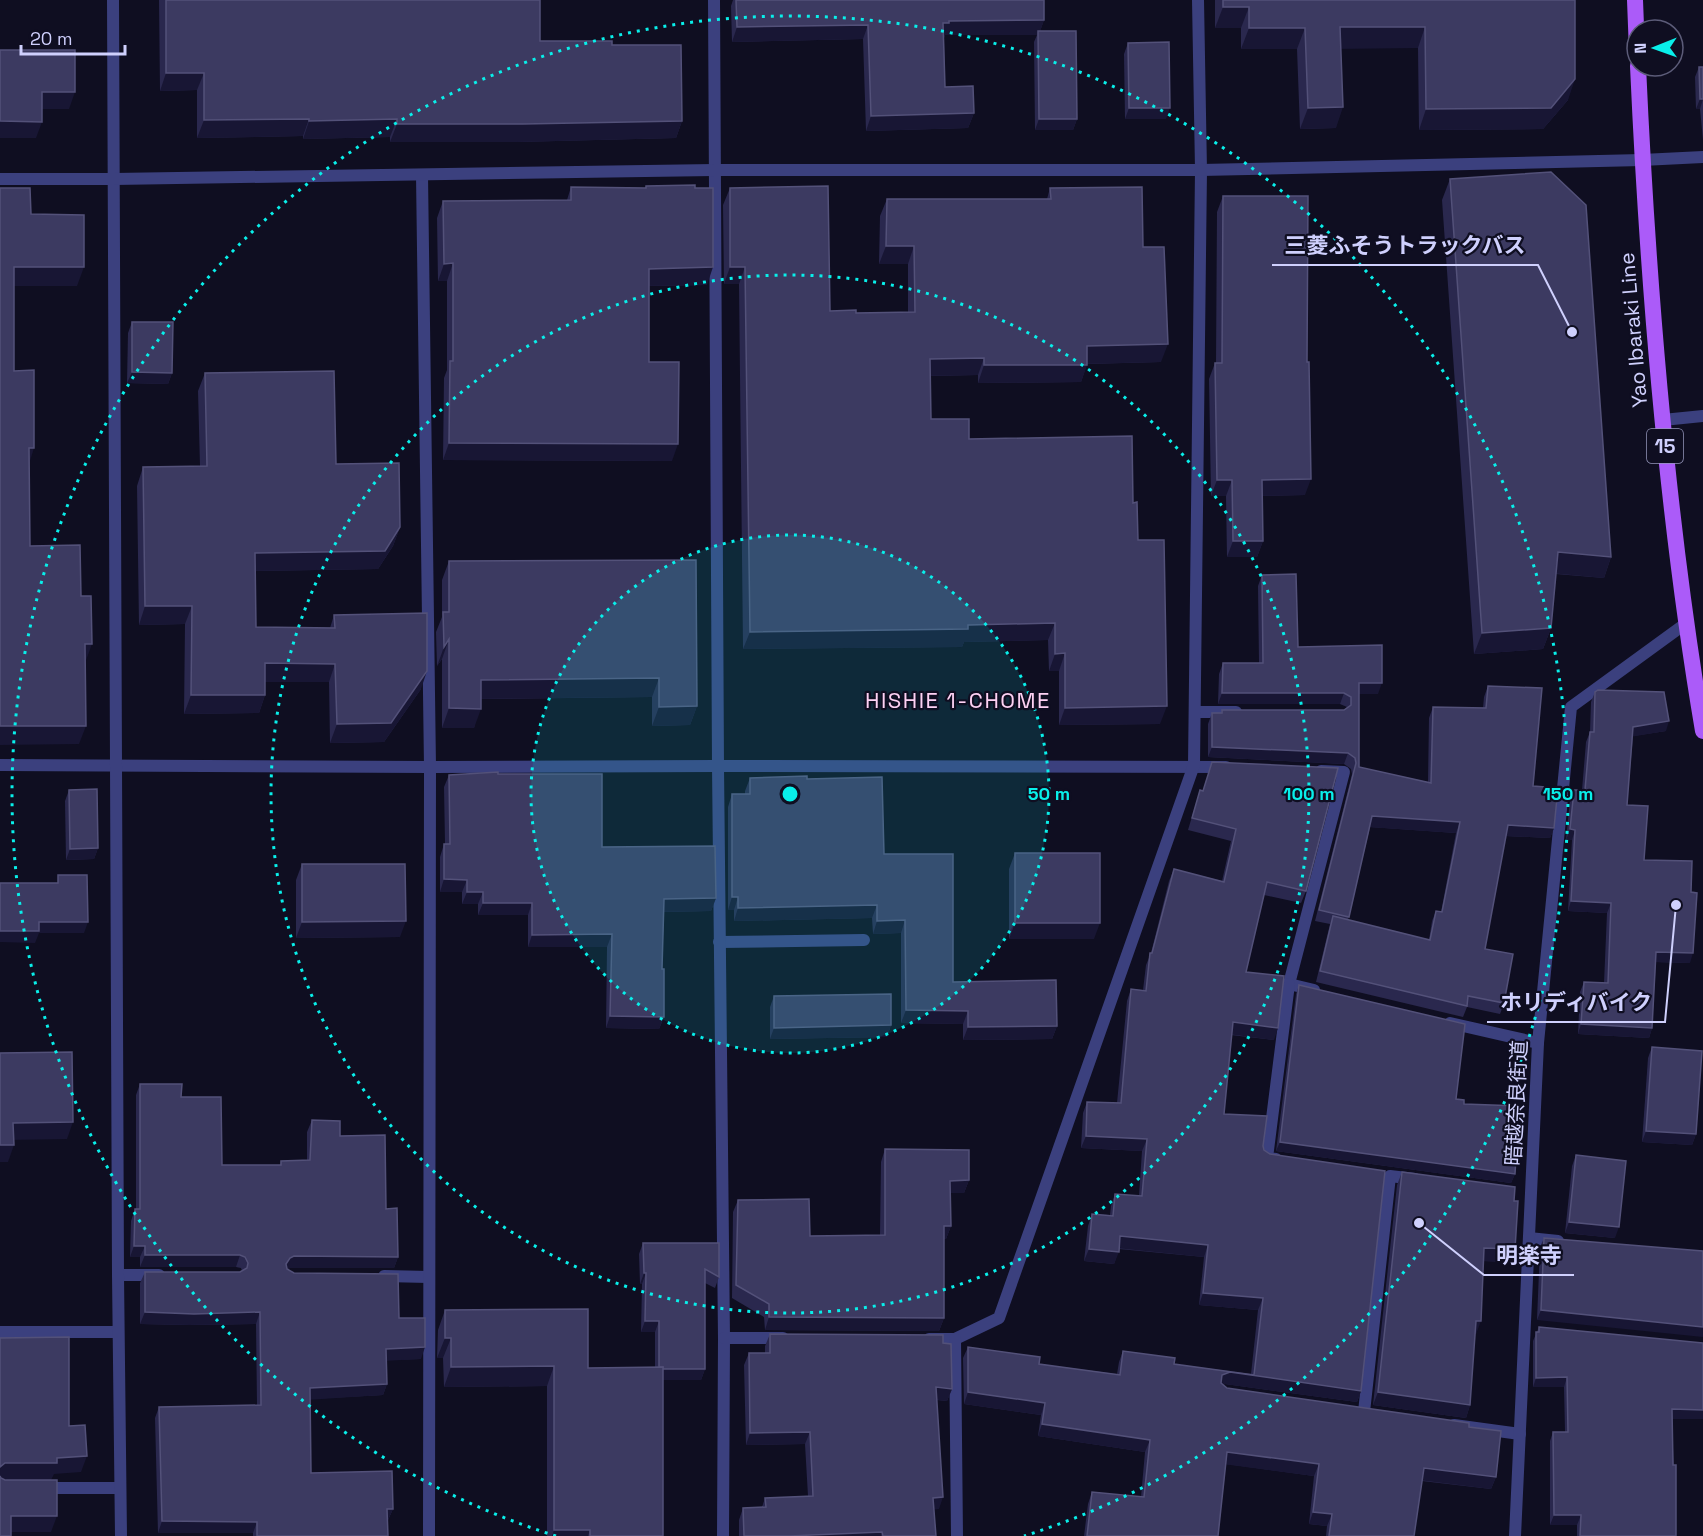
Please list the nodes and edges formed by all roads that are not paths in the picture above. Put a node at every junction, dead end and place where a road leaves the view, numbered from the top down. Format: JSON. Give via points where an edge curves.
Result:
{"nodes":[{"id":1,"x":113,"y":0,"type":"edge"},
{"id":2,"x":714,"y":0,"type":"edge"},
{"id":3,"x":1198,"y":0,"type":"edge"},
{"id":4,"x":1635,"y":0,"type":"edge"},
{"id":5,"x":1636,"y":18,"type":"edge"},
{"id":6,"x":1639,"y":78,"type":"edge"},
{"id":7,"x":1703,"y":157,"type":"edge"},
{"id":8,"x":1642,"y":160,"type":"junction"},
{"id":9,"x":714,"y":170,"type":"junction"},
{"id":10,"x":1201,"y":170,"type":"junction"},
{"id":11,"x":422,"y":175,"type":"junction"},
{"id":12,"x":0,"y":178,"type":"edge"},
{"id":13,"x":114,"y":179,"type":"junction"},
{"id":14,"x":1703,"y":416,"type":"edge"},
{"id":15,"x":1663,"y":420,"type":"junction"},
{"id":16,"x":1685,"y":624,"type":"junction"},
{"id":17,"x":1195,"y":712,"type":"junction"},
{"id":18,"x":1251,"y":712,"type":"edge"},
{"id":19,"x":1703,"y":731,"type":"edge"},
{"id":20,"x":0,"y":765,"type":"edge"},
{"id":21,"x":116,"y":765,"type":"junction"},
{"id":22,"x":1194,"y":765,"type":"junction"},
{"id":23,"x":718,"y":766,"type":"junction"},
{"id":24,"x":430,"y":767,"type":"junction"},
{"id":25,"x":1240,"y":768,"type":"edge"},
{"id":26,"x":1309,"y":771,"type":"edge"},
{"id":27,"x":864,"y":940,"type":"dead end"},
{"id":28,"x":719,"y":942,"type":"junction"},
{"id":29,"x":1288,"y":984,"type":"junction"},
{"id":30,"x":1323,"y":992,"type":"edge"},
{"id":31,"x":1436,"y":1019,"type":"edge"},
{"id":32,"x":1538,"y":1043,"type":"junction"},
{"id":33,"x":1290,"y":1161,"type":"edge"},
{"id":34,"x":1425,"y":1180,"type":"edge"},
{"id":35,"x":1529,"y":1238,"type":"junction"},
{"id":36,"x":1575,"y":1242,"type":"edge"},
{"id":37,"x":118,"y":1275,"type":"junction"},
{"id":38,"x":177,"y":1275,"type":"edge"},
{"id":39,"x":371,"y":1276,"type":"edge"},
{"id":40,"x":429,"y":1277,"type":"junction"},
{"id":41,"x":0,"y":1332,"type":"edge"},
{"id":42,"x":118,"y":1332,"type":"junction"},
{"id":43,"x":724,"y":1338,"type":"junction"},
{"id":44,"x":793,"y":1338,"type":"edge"},
{"id":45,"x":920,"y":1339,"type":"edge"},
{"id":46,"x":955,"y":1339,"type":"junction"},
{"id":47,"x":1364,"y":1412,"type":"edge"},
{"id":48,"x":1442,"y":1423,"type":"edge"},
{"id":49,"x":1520,"y":1434,"type":"junction"},
{"id":50,"x":33,"y":1488,"type":"edge"},
{"id":51,"x":120,"y":1488,"type":"junction"},
{"id":52,"x":121,"y":1536,"type":"edge"},
{"id":53,"x":429,"y":1536,"type":"edge"},
{"id":54,"x":723,"y":1536,"type":"edge"},
{"id":55,"x":957,"y":1536,"type":"edge"},
{"id":56,"x":1515,"y":1536,"type":"edge"}],
"edges":[{"from":1,"to":13,"type":"street"},
{"from":2,"to":9,"type":"street"},
{"from":3,"to":10,"type":"street"},
{"from":4,"to":5,"type":"main road"},
{"from":6,"to":8,"type":"main road","name":"Yao Ibaraki Line","number":"15"},
{"from":7,"to":8,"type":"street"},
{"from":8,"to":10,"type":"street"},
{"from":8,"to":15,"type":"main road","name":"Yao Ibaraki Line","number":"15"},
{"from":9,"to":10,"type":"street"},
{"from":9,"to":11,"type":"street"},
{"from":9,"to":23,"type":"street"},
{"from":10,"to":17,"type":"street"},
{"from":11,"to":13,"type":"street"},
{"from":11,"to":24,"type":"street"},
{"from":12,"to":13,"type":"street"},
{"from":13,"to":21,"type":"street"},
{"from":14,"to":15,"type":"street"},
{"from":15,"to":16,"type":"main road","name":"Yao Ibaraki Line","number":"15"},
{"from":16,"to":19,"type":"main road","name":"Yao Ibaraki Line","number":"15"},
{"from":16,"to":32,"type":"street","name":"暗越奈良街道","via":[[1571,707]]},
{"from":17,"to":18,"type":"street"},
{"from":17,"to":22,"type":"street"},
{"from":20,"to":21,"type":"street"},
{"from":21,"to":24,"type":"street"},
{"from":21,"to":37,"type":"street"},
{"from":22,"to":23,"type":"street"},
{"from":22,"to":25,"type":"street"},
{"from":22,"to":46,"type":"street","via":[[999,1317]]},
{"from":23,"to":24,"type":"street"},
{"from":23,"to":28,"type":"street"},
{"from":24,"to":40,"type":"street"},
{"from":26,"to":29,"type":"street","via":[[1344,772]]},
{"from":27,"to":28,"type":"street"},
{"from":28,"to":43,"type":"street"},
{"from":29,"to":30,"type":"street"},
{"from":29,"to":33,"type":"street","via":[[1267,1158]]},
{"from":31,"to":32,"type":"street"},
{"from":32,"to":35,"type":"street","name":"暗越奈良街道","via":[[1525,1193]]},
{"from":34,"to":47,"type":"street","via":[[1385,1175]]},
{"from":35,"to":36,"type":"street"},
{"from":35,"to":49,"type":"street","name":"暗越奈良街道","via":[[1531,1328]]},
{"from":37,"to":38,"type":"street"},
{"from":37,"to":42,"type":"street"},
{"from":39,"to":40,"type":"street"},
{"from":40,"to":53,"type":"street"},
{"from":41,"to":42,"type":"street"},
{"from":42,"to":51,"type":"street"},
{"from":43,"to":44,"type":"street"},
{"from":43,"to":54,"type":"street"},
{"from":45,"to":46,"type":"street"},
{"from":46,"to":55,"type":"street"},
{"from":48,"to":49,"type":"street"},
{"from":49,"to":56,"type":"street","name":"暗越奈良街道"},
{"from":50,"to":51,"type":"street"},
{"from":51,"to":52,"type":"street"}]}
